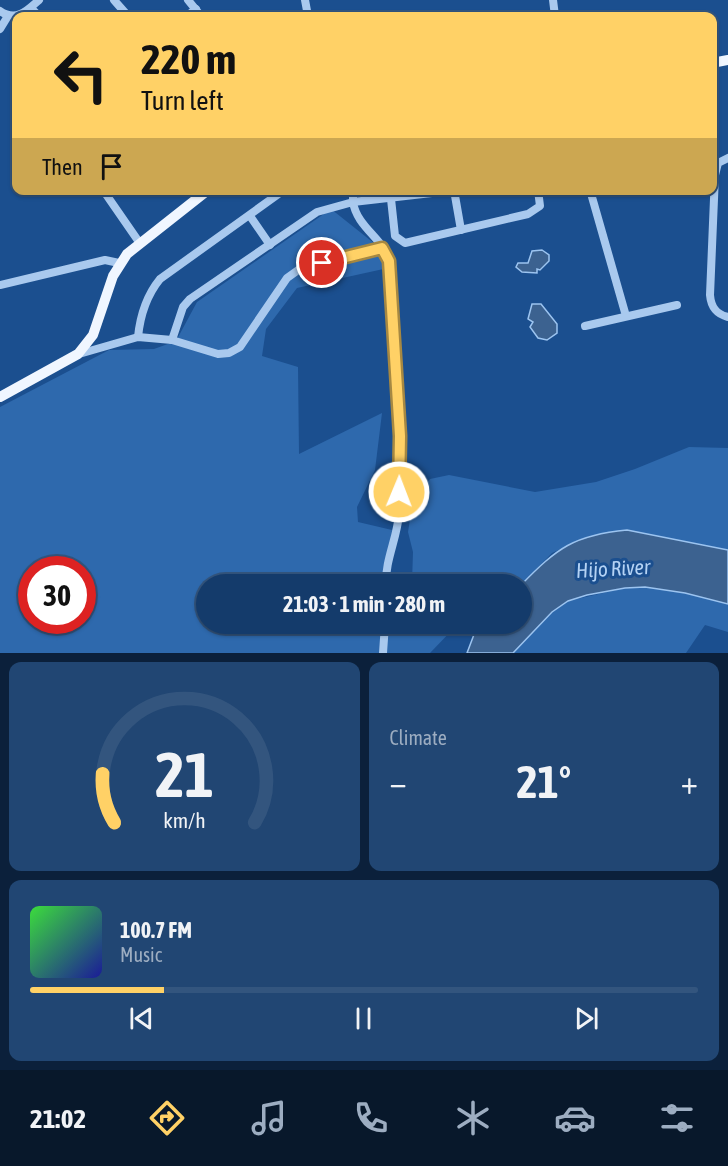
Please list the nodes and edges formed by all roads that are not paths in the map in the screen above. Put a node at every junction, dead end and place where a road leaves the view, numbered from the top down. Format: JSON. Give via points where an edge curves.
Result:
{"nodes":[{"id":1,"x":39,"y":0,"type":"edge"},
{"id":2,"x":114,"y":0,"type":"edge"},
{"id":3,"x":188,"y":0,"type":"edge"},
{"id":4,"x":31,"y":8,"type":"junction"},
{"id":5,"x":0,"y":11,"type":"edge"},
{"id":6,"x":26,"y":12,"type":"edge"},
{"id":7,"x":35,"y":12,"type":"edge"},
{"id":8,"x":124,"y":12,"type":"edge"},
{"id":9,"x":197,"y":12,"type":"edge"},
{"id":10,"x":12,"y":15,"type":"edge"},
{"id":11,"x":8,"y":16,"type":"junction"},
{"id":12,"x":0,"y":29,"type":"edge"},
{"id":13,"x":106,"y":195,"type":"edge"},
{"id":14,"x":201,"y":195,"type":"edge"},
{"id":15,"x":277,"y":195,"type":"edge"},
{"id":16,"x":353,"y":195,"type":"edge"},
{"id":17,"x":423,"y":195,"type":"edge"},
{"id":18,"x":456,"y":195,"type":"edge"},
{"id":19,"x":539,"y":195,"type":"edge"},
{"id":20,"x":591,"y":195,"type":"edge"},
{"id":21,"x":715,"y":195,"type":"edge"},
{"id":22,"x":391,"y":199,"type":"junction"},
{"id":23,"x":353,"y":202,"type":"junction"},
{"id":24,"x":250,"y":216,"type":"junction"},
{"id":25,"x":460,"y":230,"type":"junction"},
{"id":26,"x":139,"y":242,"type":"junction"},
{"id":27,"x":270,"y":245,"type":"junction"},
{"id":28,"x":382,"y":248,"type":"junction"},
{"id":29,"x":119,"y":263,"type":"junction"},
{"id":30,"x":0,"y":285,"type":"edge"},
{"id":31,"x":676,"y":305,"type":"dead end"},
{"id":32,"x":626,"y":316,"type":"junction"},
{"id":33,"x":728,"y":317,"type":"edge"},
{"id":34,"x":585,"y":326,"type":"dead end"},
{"id":35,"x":138,"y":337,"type":"junction"},
{"id":36,"x":172,"y":340,"type":"junction"},
{"id":37,"x":78,"y":354,"type":"junction"},
{"id":38,"x":0,"y":397,"type":"edge"},
{"id":39,"x":386,"y":574,"type":"edge"},
{"id":40,"x":384,"y":634,"type":"edge"},
{"id":41,"x":383,"y":653,"type":"edge"}],
"edges":[{"from":1,"to":4,"type":"street"},
{"from":2,"to":8,"type":"street"},
{"from":3,"to":9,"type":"street"},
{"from":4,"to":6,"type":"street"},
{"from":4,"to":7,"type":"street"},
{"from":5,"to":11,"type":"street"},
{"from":10,"to":11,"type":"street"},
{"from":11,"to":12,"type":"street"},
{"from":13,"to":26,"type":"street"},
{"from":14,"to":26,"type":"main road"},
{"from":15,"to":24,"type":"street"},
{"from":16,"to":23,"type":"street"},
{"from":17,"to":22,"type":"street"},
{"from":18,"to":25,"type":"street"},
{"from":19,"to":25,"type":"street","via":[[537,210]]},
{"from":20,"to":32,"type":"street"},
{"from":21,"to":33,"type":"street","via":[[710,295],[713,308]]},
{"from":22,"to":23,"type":"street"},
{"from":22,"to":25,"type":"street","via":[[395,236],[401,242]]},
{"from":23,"to":27,"type":"street","via":[[325,208]]},
{"from":23,"to":28,"type":"street","via":[[358,219]]},
{"from":24,"to":27,"type":"street"},
{"from":24,"to":35,"type":"street","via":[[160,279],[140,322]]},
{"from":26,"to":29,"type":"main road"},
{"from":27,"to":36,"type":"street","via":[[185,303]]},
{"from":28,"to":36,"type":"street","via":[[302,268],[287,279],[240,348],[229,353],[218,354]]},
{"from":28,"to":39,"type":"street","via":[[389,261],[393,291],[400,436],[399,516]]},
{"from":29,"to":30,"type":"street","via":[[105,260]]},
{"from":29,"to":37,"type":"main road","via":[[93,335]]},
{"from":31,"to":32,"type":"street"},
{"from":32,"to":34,"type":"street"},
{"from":35,"to":36,"type":"street"},
{"from":35,"to":37,"type":"street"},
{"from":37,"to":38,"type":"main road"},
{"from":40,"to":41,"type":"street"}]}
